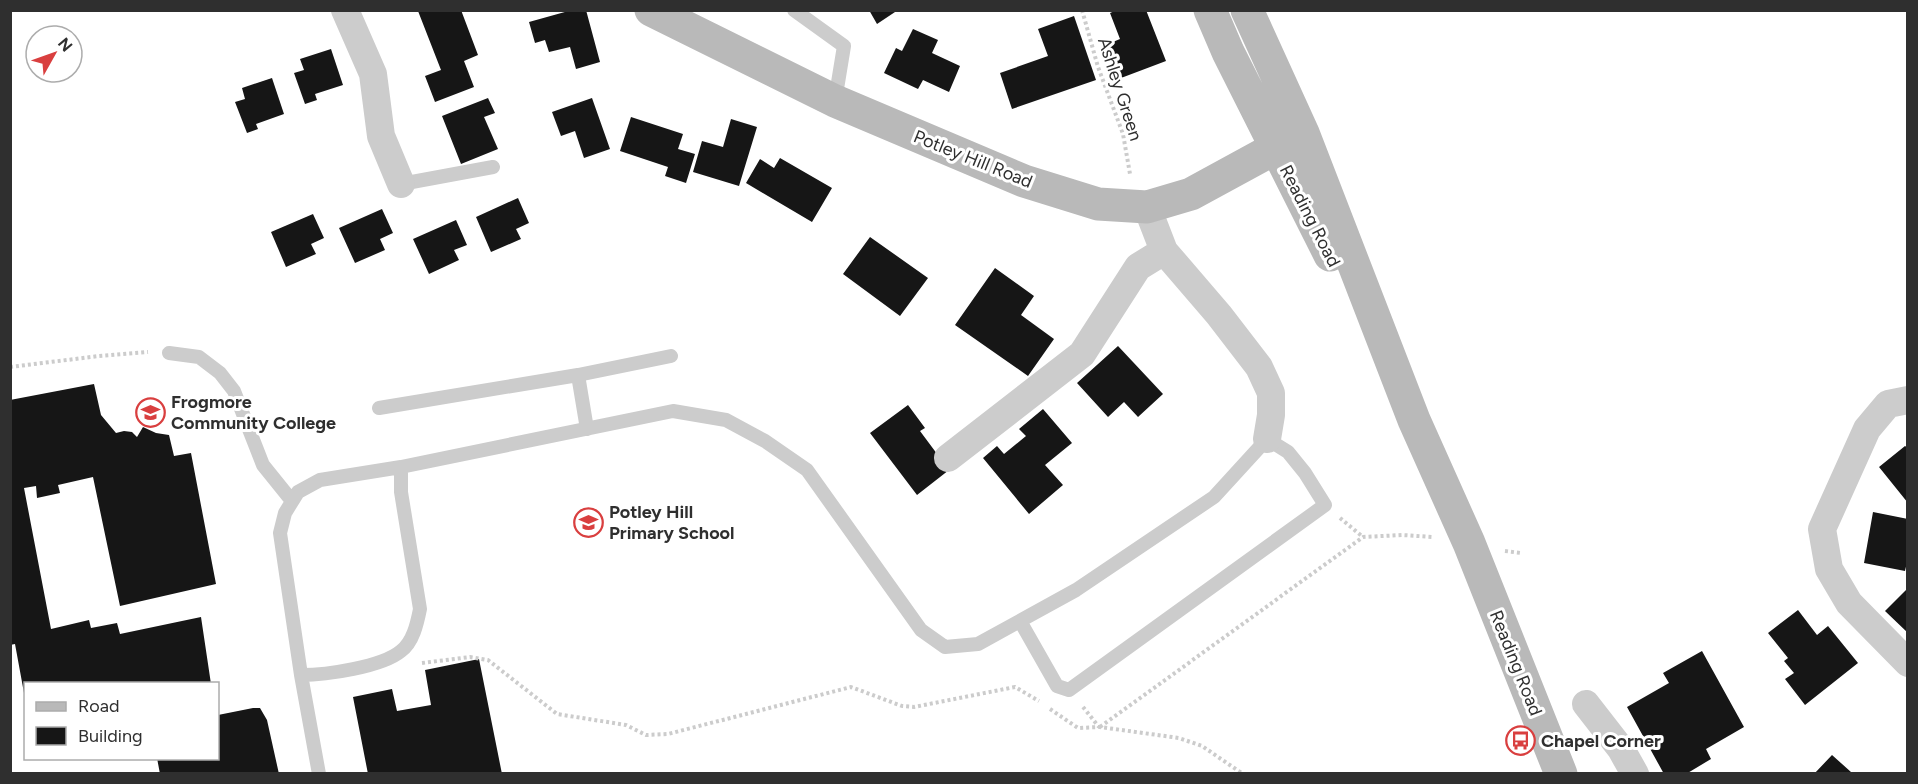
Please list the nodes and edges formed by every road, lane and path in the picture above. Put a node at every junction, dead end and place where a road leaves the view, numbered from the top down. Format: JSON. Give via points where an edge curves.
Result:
{"nodes":[{"id":1,"x":345,"y":10,"type":"edge"},
{"id":2,"x":651,"y":10,"type":"edge"},
{"id":3,"x":794,"y":10,"type":"edge"},
{"id":4,"x":1082,"y":10,"type":"edge"},
{"id":5,"x":1210,"y":10,"type":"edge"},
{"id":6,"x":1246,"y":10,"type":"edge"},
{"id":7,"x":835,"y":101,"type":"junction"},
{"id":8,"x":1289,"y":140,"type":"junction"},
{"id":9,"x":493,"y":166,"type":"dead end"},
{"id":10,"x":401,"y":184,"type":"joint"},
{"id":11,"x":1147,"y":207,"type":"junction"},
{"id":12,"x":1164,"y":251,"type":"junction"},
{"id":13,"x":169,"y":353,"type":"joint"},
{"id":14,"x":670,"y":356,"type":"dead end"},
{"id":15,"x":10,"y":367,"type":"edge"},
{"id":16,"x":578,"y":375,"type":"junction"},
{"id":17,"x":1908,"y":400,"type":"edge"},
{"id":18,"x":379,"y":408,"type":"dead end"},
{"id":19,"x":587,"y":429,"type":"junction"},
{"id":20,"x":1267,"y":439,"type":"junction"},
{"id":21,"x":948,"y":458,"type":"dead end"},
{"id":22,"x":401,"y":467,"type":"junction"},
{"id":23,"x":292,"y":501,"type":"junction"},
{"id":24,"x":1325,"y":505,"type":"junction"},
{"id":25,"x":1412,"y":536,"type":"dead end"},
{"id":26,"x":1363,"y":537,"type":"junction"},
{"id":27,"x":1020,"y":621,"type":"junction"},
{"id":28,"x":406,"y":644,"type":"junction"},
{"id":29,"x":1908,"y":663,"type":"edge"},
{"id":30,"x":301,"y":675,"type":"junction"},
{"id":31,"x":1586,"y":704,"type":"dead end"},
{"id":32,"x":1100,"y":728,"type":"junction"},
{"id":33,"x":319,"y":774,"type":"edge"},
{"id":34,"x":1243,"y":774,"type":"edge"},
{"id":35,"x":1561,"y":774,"type":"edge"},
{"id":36,"x":1635,"y":774,"type":"edge"}],
"edges":[{"from":1,"to":10,"type":"street","via":[[372,74],[381,136]]},
{"from":2,"to":7,"type":"main road","name":"Potley Hill Road"},
{"from":3,"to":7,"type":"lane","via":[[844,46]]},
{"from":4,"to":11,"type":"path","name":"Ashley Green","via":[[1123,134],[1128,170]]},
{"from":5,"to":8,"type":"main road","name":"Reading Road","via":[[1228,52]]},
{"from":6,"to":8,"type":"main road","name":"Reading Road"},
{"from":7,"to":11,"type":"main road","name":"Potley Hill Road","via":[[1024,181],[1098,204]]},
{"from":8,"to":11,"type":"main road","name":"Potley Hill Road","via":[[1191,194]]},
{"from":8,"to":35,"type":"main road","name":"Reading Road","via":[[1469,543]]},
{"from":9,"to":10,"type":"lane"},
{"from":11,"to":12,"type":"street"},
{"from":12,"to":20,"type":"street","via":[[1259,367],[1271,393]]},
{"from":12,"to":21,"type":"street","via":[[1138,267],[1082,354]]},
{"from":13,"to":15,"type":"path","via":[[99,356]]},
{"from":13,"to":23,"type":"lane","via":[[199,357],[220,373],[234,391],[263,465]]},
{"from":14,"to":16,"type":"lane"},
{"from":16,"to":18,"type":"lane"},
{"from":16,"to":19,"type":"lane"},
{"from":17,"to":29,"type":"street","via":[[1888,404],[1867,429],[1822,529],[1829,569],[1850,603]]},
{"from":19,"to":22,"type":"lane"},
{"from":19,"to":27,"type":"lane","via":[[674,411],[726,420],[807,470],[921,630],[945,647],[978,644]]},
{"from":20,"to":24,"type":"lane","via":[[1288,453]]},
{"from":20,"to":27,"type":"lane","via":[[1214,497],[1076,590]]},
{"from":22,"to":23,"type":"lane","via":[[320,480],[298,492]]},
{"from":22,"to":28,"type":"lane","via":[[401,492],[420,609],[416,628]]},
{"from":23,"to":30,"type":"lane","via":[[280,533]]},
{"from":24,"to":26,"type":"path"},
{"from":24,"to":27,"type":"lane","via":[[1069,690],[1057,686]]},
{"from":25,"to":26,"type":"path"},
{"from":26,"to":32,"type":"path"},
{"from":28,"to":30,"type":"lane","via":[[402,651],[378,662],[324,675]]},
{"from":28,"to":32,"type":"path","via":[[409,665],[470,657],[488,660],[557,714],[626,725],[646,735],[668,734],[851,687],[914,707],[1015,687],[1078,728]]},
{"from":30,"to":33,"type":"lane"},
{"from":31,"to":36,"type":"street"},
{"from":32,"to":34,"type":"path","via":[[1179,738],[1202,746]]}]}
